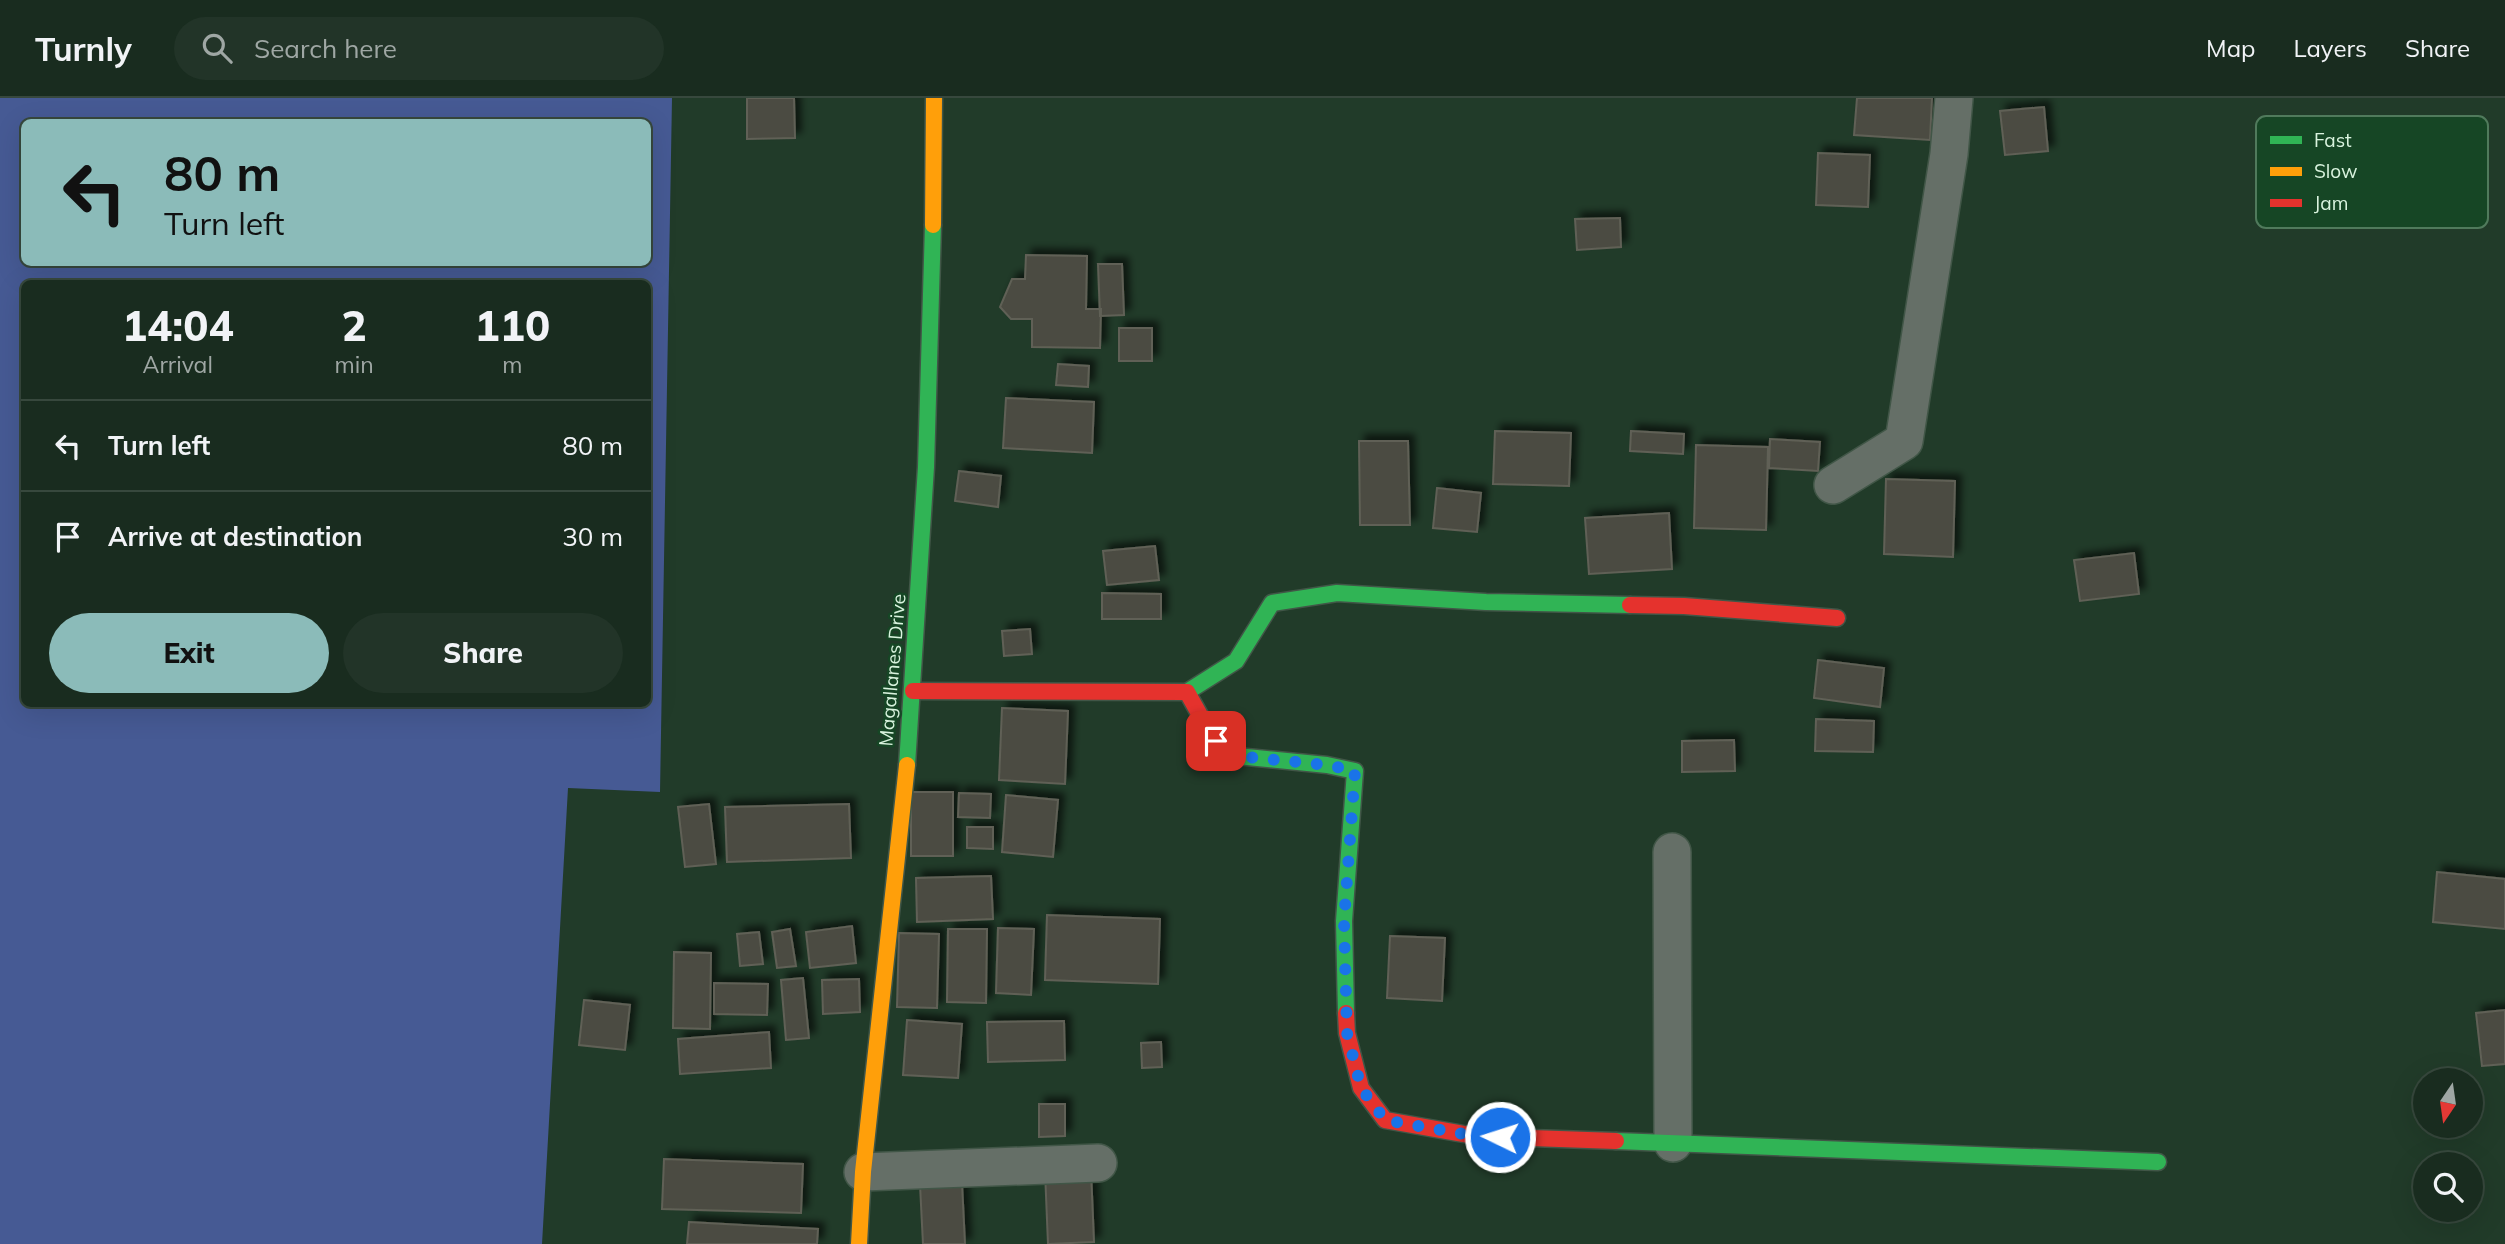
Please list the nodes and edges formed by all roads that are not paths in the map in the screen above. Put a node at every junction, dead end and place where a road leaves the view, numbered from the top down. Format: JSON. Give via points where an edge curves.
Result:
{"nodes":[{"id":1,"x":934,"y":98,"type":"edge"},
{"id":2,"x":1954,"y":98,"type":"edge"},
{"id":3,"x":1833,"y":485,"type":"dead end"},
{"id":4,"x":1837,"y":618,"type":"dead end"},
{"id":5,"x":913,"y":691,"type":"junction"},
{"id":6,"x":1187,"y":692,"type":"junction"},
{"id":7,"x":1672,"y":852,"type":"dead end"},
{"id":8,"x":1673,"y":1143,"type":"junction"},
{"id":9,"x":2158,"y":1162,"type":"dead end"},
{"id":10,"x":1098,"y":1163,"type":"dead end"},
{"id":11,"x":863,"y":1172,"type":"junction"},
{"id":12,"x":859,"y":1244,"type":"edge"}],
"edges":[{"from":1,"to":5,"type":"street","name":"Magallanes Drive","via":[[929,395]]},
{"from":2,"to":3,"type":"street","via":[[1904,441]]},
{"from":4,"to":6,"type":"street","via":[[1337,593],[1272,603],[1236,661]]},
{"from":5,"to":6,"type":"street"},
{"from":5,"to":11,"type":"street","name":"Magallanes Drive"},
{"from":6,"to":8,"type":"street","via":[[1227,755],[1355,771],[1344,921],[1347,1033],[1361,1088],[1385,1120],[1475,1136]]},
{"from":7,"to":8,"type":"street"},
{"from":8,"to":9,"type":"street"},
{"from":10,"to":11,"type":"street"},
{"from":11,"to":12,"type":"street","name":"Magallanes Drive"}]}
